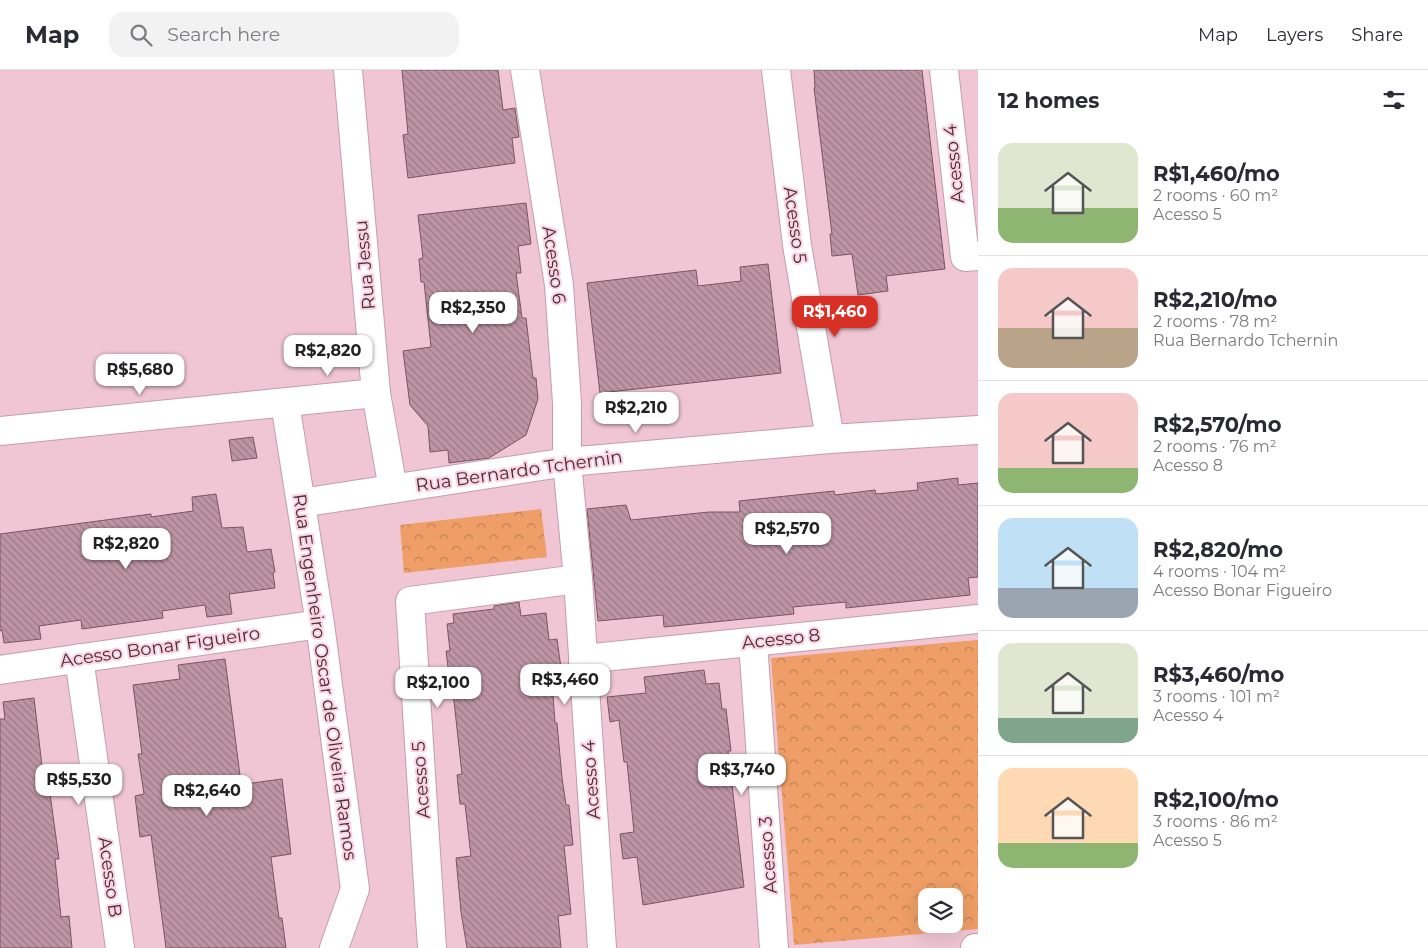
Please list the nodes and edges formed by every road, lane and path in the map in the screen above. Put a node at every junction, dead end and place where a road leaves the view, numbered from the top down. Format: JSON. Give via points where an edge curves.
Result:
{"nodes":[{"id":1,"x":348,"y":70,"type":"edge"},
{"id":2,"x":525,"y":70,"type":"edge"},
{"id":3,"x":776,"y":70,"type":"edge"},
{"id":4,"x":944,"y":70,"type":"edge"},
{"id":5,"x":971,"y":256,"type":"edge"},
{"id":6,"x":376,"y":393,"type":"junction"},
{"id":7,"x":285,"y":402,"type":"junction"},
{"id":8,"x":978,"y":430,"type":"edge"},
{"id":9,"x":0,"y":431,"type":"edge"},
{"id":10,"x":830,"y":439,"type":"junction"},
{"id":11,"x":567,"y":462,"type":"junction"},
{"id":12,"x":393,"y":489,"type":"junction"},
{"id":13,"x":300,"y":503,"type":"junction"},
{"id":14,"x":578,"y":578,"type":"junction"},
{"id":15,"x":978,"y":619,"type":"edge"},
{"id":16,"x":320,"y":624,"type":"junction"},
{"id":17,"x":753,"y":642,"type":"junction"},
{"id":18,"x":79,"y":658,"type":"junction"},
{"id":19,"x":583,"y":659,"type":"junction"},
{"id":20,"x":0,"y":670,"type":"edge"},
{"id":21,"x":120,"y":948,"type":"edge"},
{"id":22,"x":334,"y":948,"type":"edge"},
{"id":23,"x":432,"y":948,"type":"edge"},
{"id":24,"x":602,"y":948,"type":"edge"},
{"id":25,"x":774,"y":948,"type":"edge"}],
"edges":[{"from":1,"to":6,"type":"street","name":"Rua Jessu"},
{"from":2,"to":11,"type":"street","name":"Acesso 6","via":[[559,285],[567,403]]},
{"from":3,"to":10,"type":"street","name":"Acesso 5","via":[[797,246]]},
{"from":4,"to":5,"type":"street","name":"Acesso 4"},
{"from":6,"to":7,"type":"street"},
{"from":6,"to":12,"type":"street","name":"Rua Jessu"},
{"from":7,"to":9,"type":"street"},
{"from":7,"to":13,"type":"street","name":"Rua Engenheiro Oscar de Oliveira Ramos"},
{"from":8,"to":10,"type":"street","name":"Rua Bernardo Tchernin"},
{"from":10,"to":11,"type":"street","name":"Rua Bernardo Tchernin"},
{"from":11,"to":12,"type":"street","name":"Rua Bernardo Tchernin"},
{"from":11,"to":14,"type":"street","name":"Acesso 4"},
{"from":12,"to":13,"type":"street","name":"Rua Bernardo Tchernin"},
{"from":13,"to":16,"type":"street","name":"Rua Engenheiro Oscar de Oliveira Ramos"},
{"from":14,"to":19,"type":"street","name":"Acesso 4"},
{"from":14,"to":23,"type":"street","name":"Acesso 5","via":[[410,601]]},
{"from":15,"to":17,"type":"street","name":"Acesso 8"},
{"from":16,"to":18,"type":"street","name":"Acesso Bonar Figueiro"},
{"from":16,"to":22,"type":"street","name":"Rua Engenheiro Oscar de Oliveira Ramos","via":[[355,889]]},
{"from":17,"to":19,"type":"street","name":"Acesso 8"},
{"from":17,"to":25,"type":"street","name":"Acesso 3"},
{"from":18,"to":20,"type":"street","name":"Acesso Bonar Figueiro"},
{"from":18,"to":21,"type":"street","name":"Acesso B"},
{"from":19,"to":24,"type":"street","name":"Acesso 4"}]}
